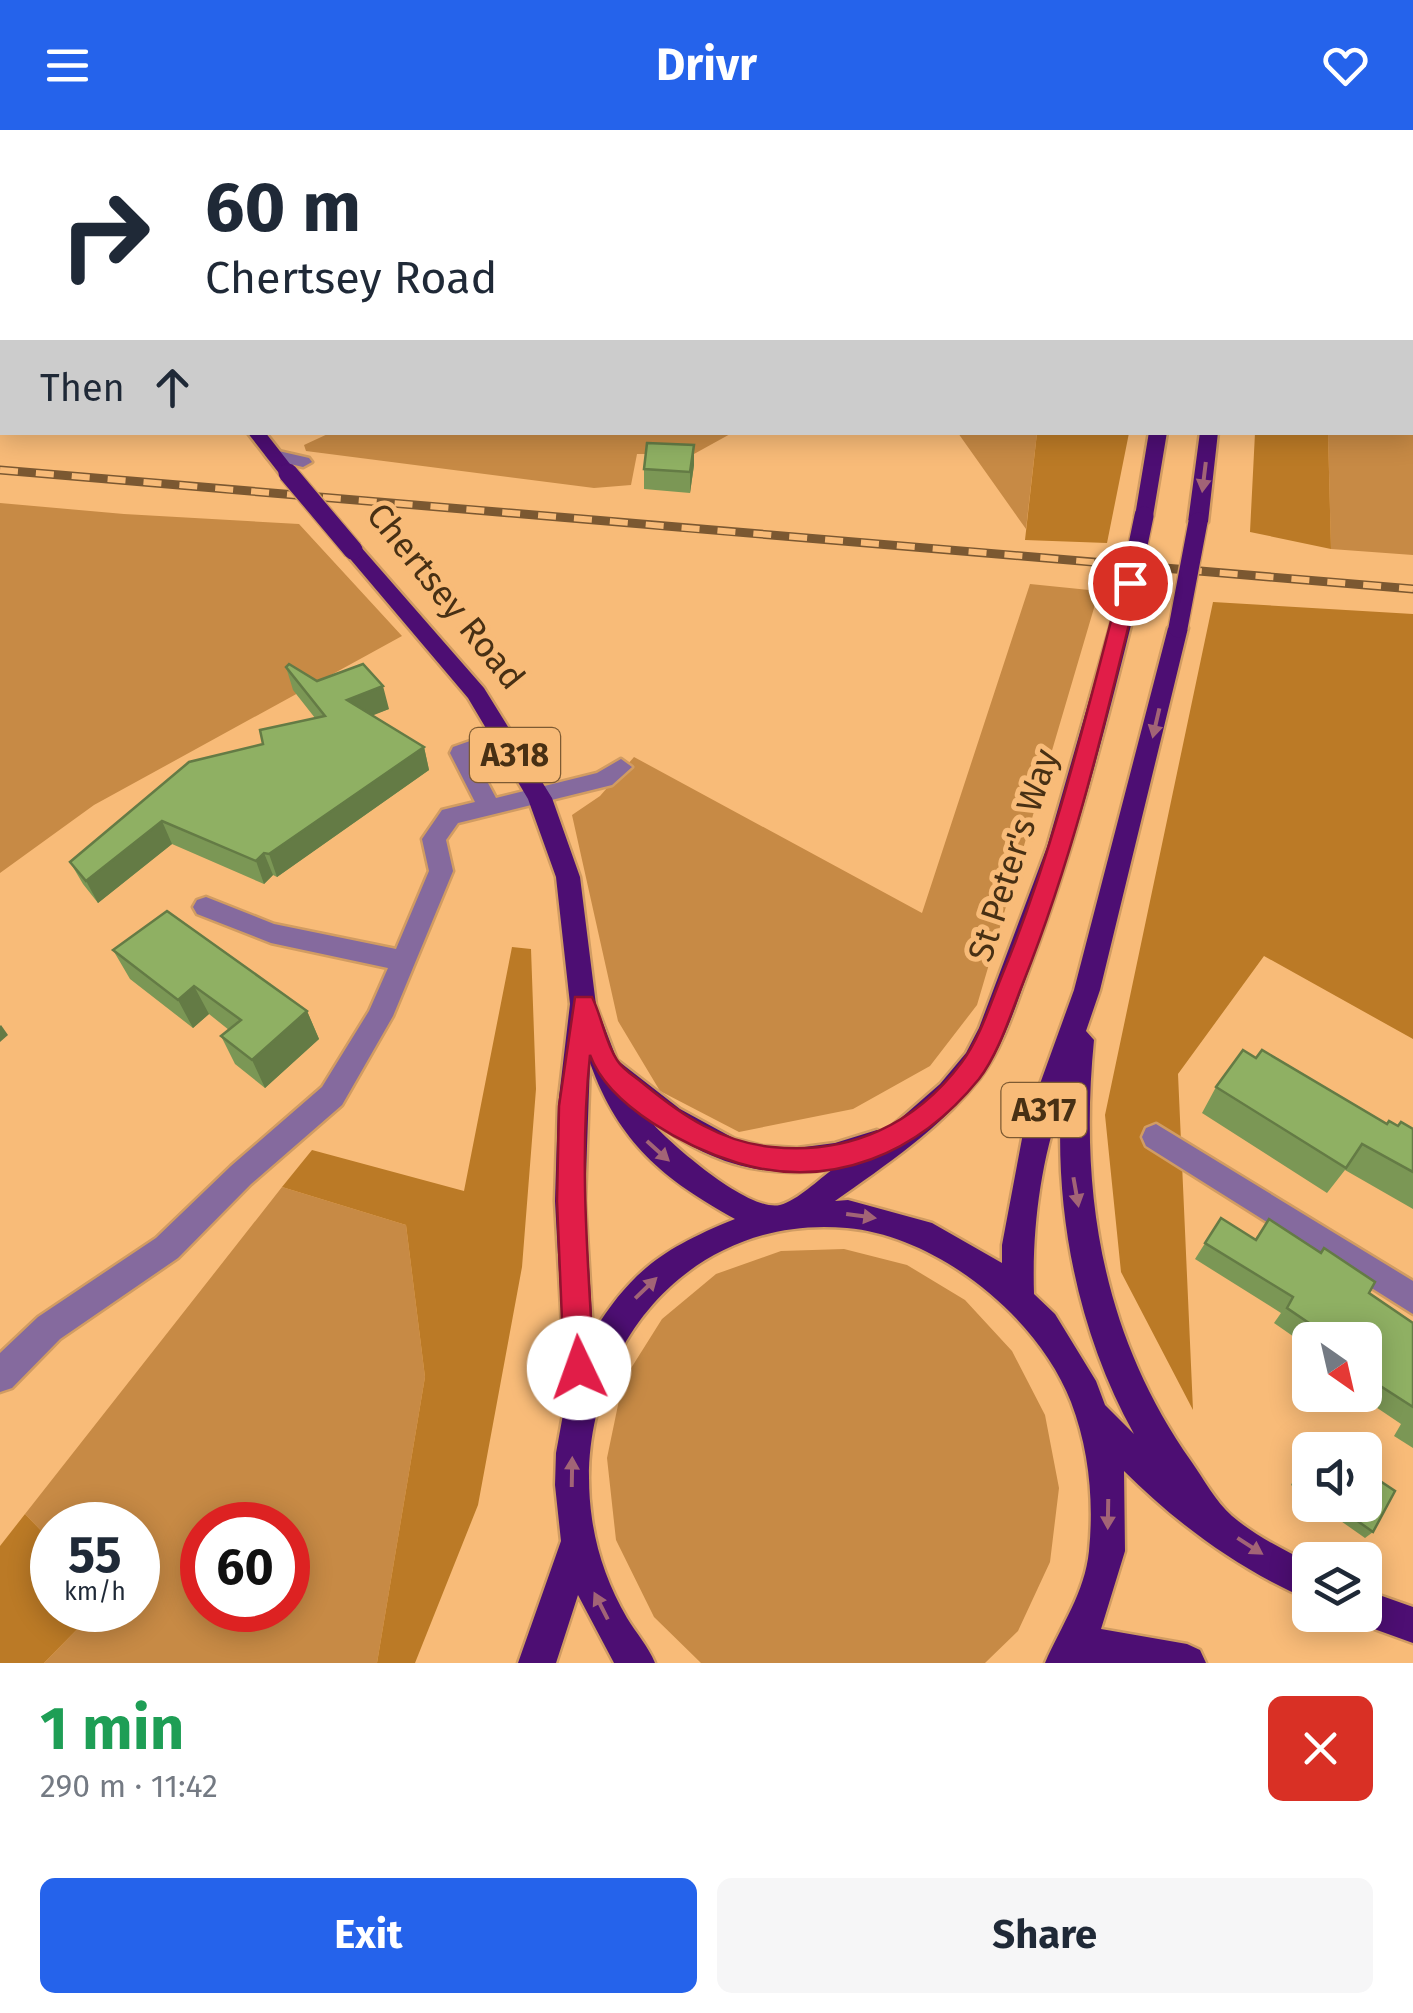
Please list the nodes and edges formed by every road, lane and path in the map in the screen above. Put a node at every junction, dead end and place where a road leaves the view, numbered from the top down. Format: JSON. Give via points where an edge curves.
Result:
{"nodes":[{"id":1,"x":257,"y":435,"type":"edge"},
{"id":2,"x":1158,"y":435,"type":"edge"},
{"id":3,"x":1209,"y":435,"type":"edge"},
{"id":4,"x":274,"y":455,"type":"joint"},
{"id":5,"x":296,"y":468,"type":"joint"},
{"id":6,"x":504,"y":737,"type":"junction"},
{"id":7,"x":621,"y":767,"type":"dead end"},
{"id":8,"x":540,"y":798,"type":"junction"},
{"id":9,"x":490,"y":808,"type":"junction"},
{"id":10,"x":206,"y":907,"type":"dead end"},
{"id":11,"x":404,"y":961,"type":"junction"},
{"id":12,"x":1087,"y":990,"type":"junction"},
{"id":13,"x":583,"y":1004,"type":"junction"},
{"id":14,"x":608,"y":1068,"type":"junction"},
{"id":15,"x":906,"y":1133,"type":"junction"},
{"id":16,"x":1156,"y":1137,"type":"dead end"},
{"id":17,"x":778,"y":1217,"type":"junction"},
{"id":18,"x":1018,"y":1295,"type":"junction"},
{"id":19,"x":1413,"y":1299,"type":"edge"},
{"id":20,"x":0,"y":1376,"type":"edge"},
{"id":21,"x":581,"y":1402,"type":"junction"},
{"id":22,"x":1094,"y":1418,"type":"junction"},
{"id":23,"x":1214,"y":1522,"type":"junction"},
{"id":24,"x":578,"y":1543,"type":"junction"},
{"id":25,"x":1292,"y":1571,"type":"edge"},
{"id":26,"x":1382,"y":1614,"type":"edge"},
{"id":27,"x":1413,"y":1625,"type":"edge"},
{"id":28,"x":1070,"y":1653,"type":"edge"},
{"id":29,"x":537,"y":1663,"type":"edge"},
{"id":30,"x":636,"y":1663,"type":"edge"},
{"id":31,"x":1186,"y":1663,"type":"edge"}],
"edges":[{"from":1,"to":4,"type":"main road"},
{"from":2,"to":15,"type":"main road","name":"St Peter's Way","number":"A317","bridge":true,"via":[[1123,617],[1038,918],[973,1068]]},
{"from":3,"to":12,"type":"main road","number":"A317","one_way":true,"bridge":true,"via":[[1178,628]]},
{"from":4,"to":5,"type":"street"},
{"from":5,"to":6,"type":"main road","name":"Chertsey Road","number":"A318","bridge":true,"via":[[354,550],[476,692]]},
{"from":6,"to":8,"type":"main road","name":"Chertsey Road","number":"A318"},
{"from":6,"to":9,"type":"street","via":[[461,753]]},
{"from":7,"to":8,"type":"street","via":[[604,779]]},
{"from":8,"to":9,"type":"street"},
{"from":8,"to":13,"type":"main road","name":"Chertsey Road","number":"A318","via":[[568,876]]},
{"from":9,"to":11,"type":"street","via":[[450,816],[434,839],[442,871]]},
{"from":10,"to":11,"type":"street","via":[[271,933]]},
{"from":11,"to":20,"type":"street","via":[[332,1096],[167,1248],[50,1328]]},
{"from":12,"to":18,"type":"main road","number":"A317","via":[[1038,1128],[1017,1245]]},
{"from":12,"to":23,"type":"main road","one_way":true,"via":[[1074,1082],[1073,1176],[1089,1260],[1115,1360],[1154,1436]]},
{"from":13,"to":14,"type":"main road","name":"Chertsey Road","number":"A318"},
{"from":13,"to":21,"type":"main road","name":"Chertsey Road","number":"A318","via":[[570,1201]]},
{"from":14,"to":15,"type":"main road","via":[[703,1141],[764,1158],[803,1162]]},
{"from":14,"to":17,"type":"main road","name":"Chertsey Road","number":"A318","one_way":true,"via":[[630,1119],[660,1154],[701,1186]]},
{"from":15,"to":17,"type":"main road","name":"St Peter's Way","number":"A317"},
{"from":16,"to":19,"type":"street"},
{"from":17,"to":18,"type":"main road","one_way":true,"via":[[831,1212],[911,1228],[974,1260]]},
{"from":21,"to":17,"type":"main road","one_way":true,"via":[[602,1348],[632,1302],[671,1265],[716,1238]]},
{"from":18,"to":22,"type":"main road","via":[[1076,1372]]},
{"from":24,"to":21,"type":"main road","one_way":true,"via":[[572,1463]]},
{"from":22,"to":23,"type":"main road","via":[[1144,1471]]},
{"from":22,"to":28,"type":"main road","one_way":true,"via":[[1108,1483],[1108,1550],[1090,1616]]},
{"from":23,"to":25,"type":"main road","one_way":true},
{"from":24,"to":29,"type":"main road"},
{"from":30,"to":24,"type":"main road","one_way":true,"via":[[593,1592]]},
{"from":26,"to":27,"type":"main road"},
{"from":28,"to":31,"type":"main road"}]}
